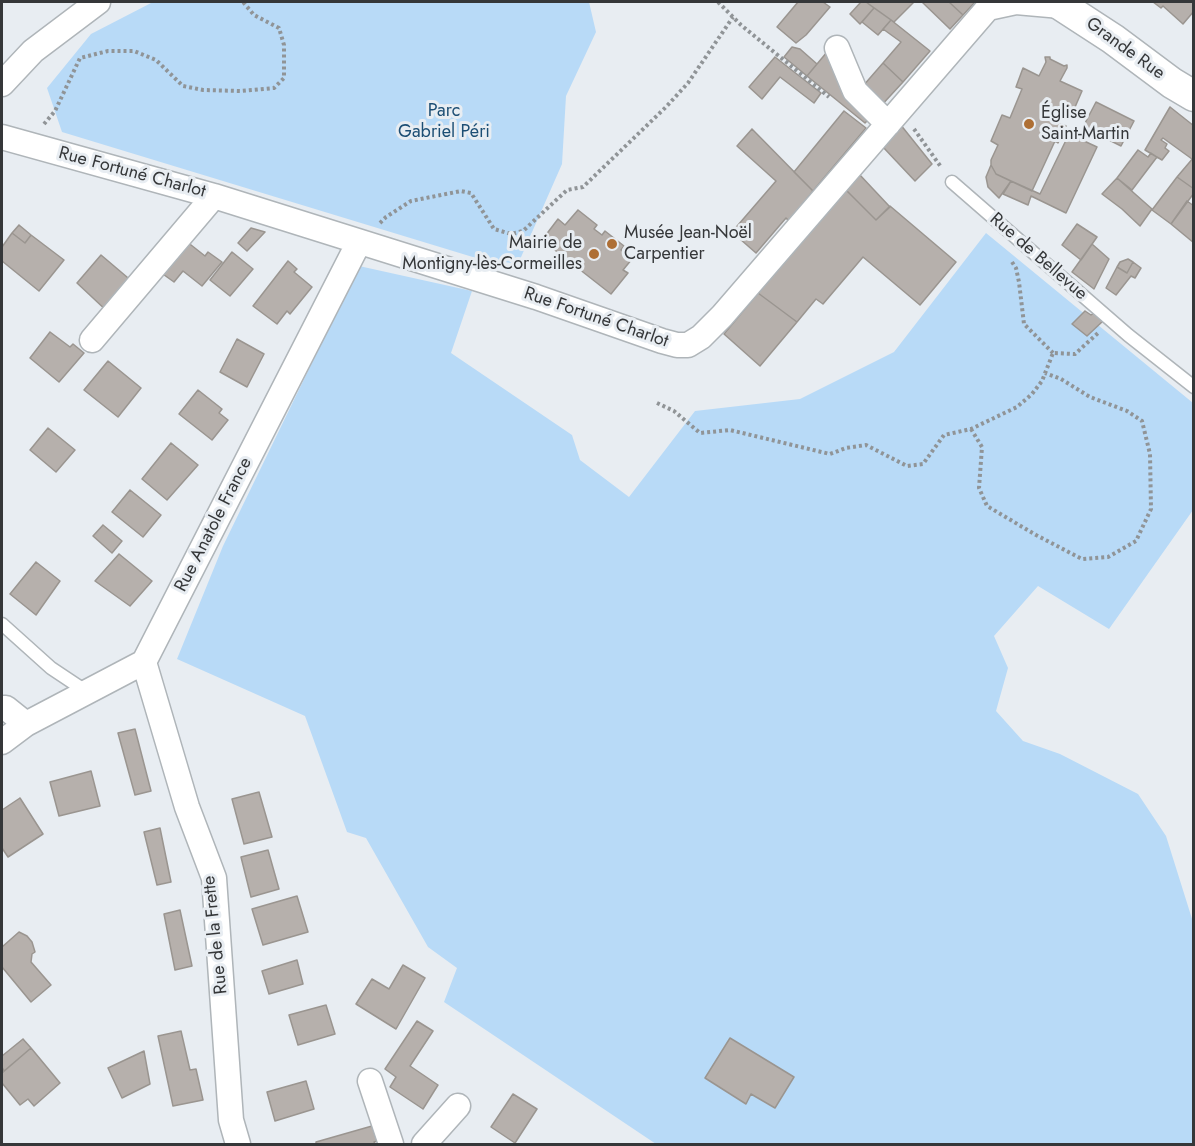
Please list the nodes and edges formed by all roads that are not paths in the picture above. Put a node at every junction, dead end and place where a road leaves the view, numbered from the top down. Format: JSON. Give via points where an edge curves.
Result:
{"nodes":[{"id":1,"x":98,"y":2,"type":"edge"},
{"id":2,"x":1059,"y":4,"type":"edge"},
{"id":3,"x":990,"y":5,"type":"edge"},
{"id":4,"x":837,"y":48,"type":"dead end"},
{"id":5,"x":2,"y":84,"type":"edge"},
{"id":6,"x":1194,"y":96,"type":"edge"},
{"id":7,"x":894,"y":117,"type":"junction"},
{"id":8,"x":2,"y":137,"type":"edge"},
{"id":9,"x":952,"y":182,"type":"road end"},
{"id":10,"x":214,"y":196,"type":"junction"},
{"id":11,"x":359,"y":242,"type":"junction"},
{"id":12,"x":92,"y":340,"type":"dead end"},
{"id":13,"x":1194,"y":387,"type":"edge"},
{"id":14,"x":2,"y":624,"type":"edge"},
{"id":15,"x":144,"y":662,"type":"junction"},
{"id":16,"x":87,"y":692,"type":"junction"},
{"id":17,"x":2,"y":708,"type":"edge"},
{"id":18,"x":26,"y":724,"type":"junction"},
{"id":19,"x":2,"y":742,"type":"edge"},
{"id":20,"x":370,"y":1080,"type":"dead end"},
{"id":21,"x":458,"y":1106,"type":"dead end"},
{"id":22,"x":238,"y":1144,"type":"edge"},
{"id":23,"x":391,"y":1144,"type":"edge"},
{"id":24,"x":424,"y":1144,"type":"edge"}],
"edges":[{"from":1,"to":5,"type":"street","via":[[33,51]]},
{"from":2,"to":3,"type":"street","name":"Rue Fortuné Charlot"},
{"from":2,"to":6,"type":"street","name":"Grande Rue"},
{"from":3,"to":7,"type":"street","name":"Rue Fortuné Charlot"},
{"from":4,"to":7,"type":"street","via":[[855,91]]},
{"from":7,"to":11,"type":"street","name":"Rue Fortuné Charlot","via":[[722,315],[688,345],[663,341]]},
{"from":8,"to":10,"type":"street","name":"Rue Fortuné Charlot"},
{"from":9,"to":13,"type":"lane","name":"Rue de Bellevue"},
{"from":10,"to":11,"type":"street","name":"Rue Fortuné Charlot"},
{"from":10,"to":12,"type":"street"},
{"from":11,"to":15,"type":"street","name":"Rue Anatole France"},
{"from":14,"to":16,"type":"lane","via":[[51,668]]},
{"from":15,"to":16,"type":"street"},
{"from":15,"to":22,"type":"street","name":"Rue de la Frette","via":[[187,807],[214,878],[231,1120]]},
{"from":16,"to":18,"type":"street"},
{"from":17,"to":18,"type":"street"},
{"from":18,"to":19,"type":"street"},
{"from":20,"to":23,"type":"street"},
{"from":21,"to":24,"type":"street"}]}
